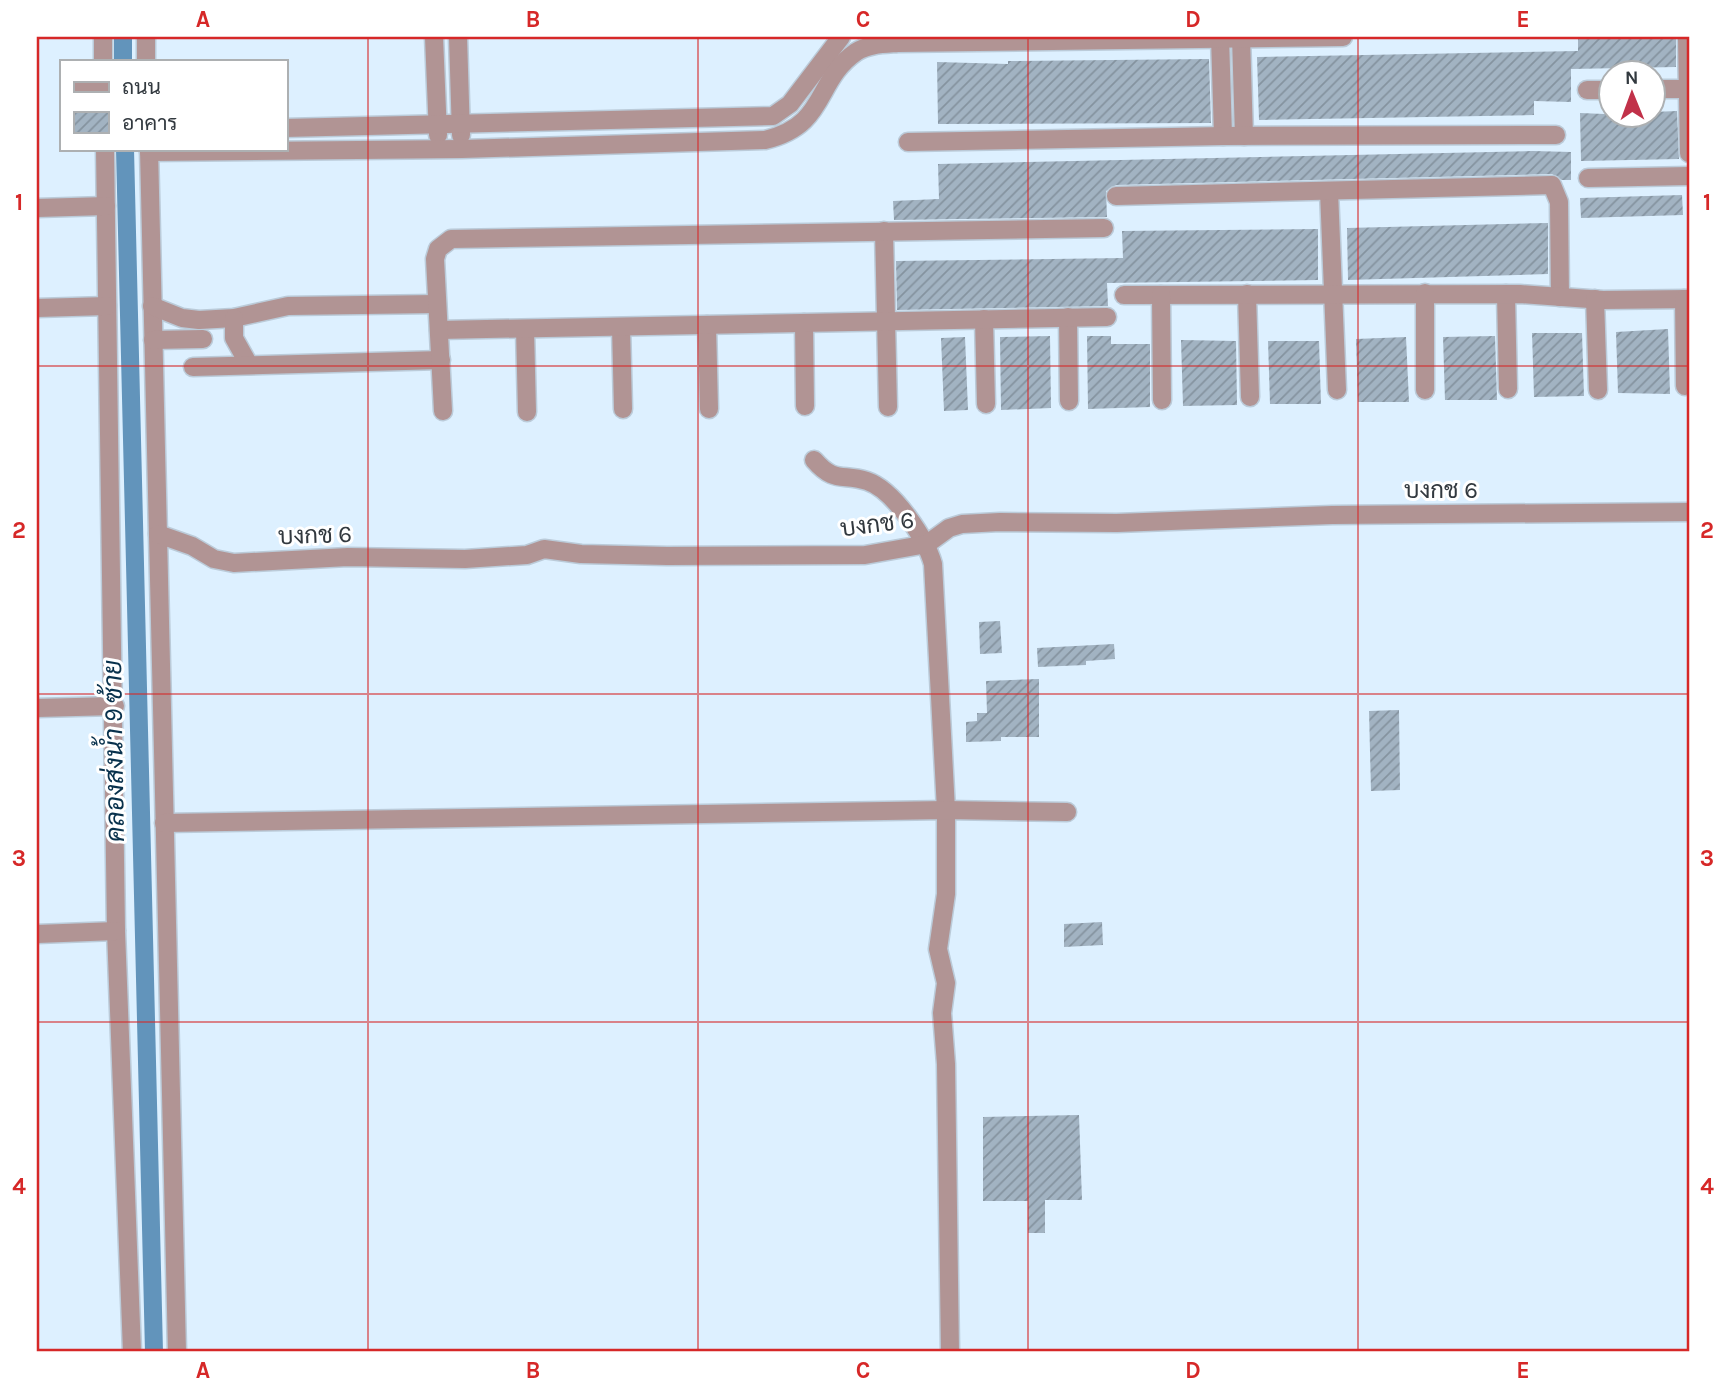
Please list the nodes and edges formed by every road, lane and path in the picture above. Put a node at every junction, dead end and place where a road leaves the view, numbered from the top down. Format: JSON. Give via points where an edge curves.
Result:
{"nodes":[{"id":1,"x":103,"y":37,"type":"edge"},
{"id":2,"x":146,"y":37,"type":"edge"},
{"id":3,"x":434,"y":37,"type":"edge"},
{"id":4,"x":458,"y":37,"type":"edge"},
{"id":5,"x":841,"y":37,"type":"edge"},
{"id":6,"x":1241,"y":37,"type":"edge"},
{"id":7,"x":1343,"y":37,"type":"edge"},
{"id":8,"x":1687,"y":37,"type":"edge"},
{"id":9,"x":1220,"y":38,"type":"edge"},
{"id":10,"x":103,"y":60,"type":"edge"},
{"id":11,"x":146,"y":60,"type":"edge"},
{"id":12,"x":829,"y":69,"type":"junction"},
{"id":13,"x":1666,"y":89,"type":"edge"},
{"id":14,"x":1689,"y":89,"type":"edge"},
{"id":15,"x":1587,"y":90,"type":"dead end"},
{"id":16,"x":1596,"y":90,"type":"edge"},
{"id":17,"x":438,"y":125,"type":"junction"},
{"id":18,"x":461,"y":125,"type":"junction"},
{"id":19,"x":287,"y":128,"type":"edge"},
{"id":20,"x":1556,"y":135,"type":"dead end"},
{"id":21,"x":1223,"y":136,"type":"junction"},
{"id":22,"x":1244,"y":136,"type":"junction"},
{"id":23,"x":908,"y":142,"type":"dead end"},
{"id":24,"x":438,"y":149,"type":"junction"},
{"id":25,"x":462,"y":149,"type":"junction"},
{"id":26,"x":105,"y":150,"type":"edge"},
{"id":27,"x":223,"y":150,"type":"edge"},
{"id":28,"x":287,"y":150,"type":"edge"},
{"id":29,"x":149,"y":151,"type":"edge"},
{"id":30,"x":1689,"y":153,"type":"edge"},
{"id":31,"x":1689,"y":177,"type":"edge"},
{"id":32,"x":1588,"y":178,"type":"dead end"},
{"id":33,"x":1329,"y":191,"type":"junction"},
{"id":34,"x":1116,"y":195,"type":"dead end"},
{"id":35,"x":106,"y":206,"type":"junction"},
{"id":36,"x":37,"y":208,"type":"edge"},
{"id":37,"x":1104,"y":228,"type":"dead end"},
{"id":38,"x":884,"y":232,"type":"junction"},
{"id":39,"x":1333,"y":293,"type":"junction"},
{"id":40,"x":1425,"y":293,"type":"junction"},
{"id":41,"x":1247,"y":294,"type":"junction"},
{"id":42,"x":1506,"y":294,"type":"junction"},
{"id":43,"x":1124,"y":295,"type":"dead end"},
{"id":44,"x":1161,"y":295,"type":"junction"},
{"id":45,"x":1560,"y":297,"type":"junction"},
{"id":46,"x":1595,"y":299,"type":"junction"},
{"id":47,"x":1686,"y":299,"type":"edge"},
{"id":48,"x":436,"y":304,"type":"junction"},
{"id":49,"x":107,"y":306,"type":"junction"},
{"id":50,"x":152,"y":306,"type":"junction"},
{"id":51,"x":37,"y":308,"type":"edge"},
{"id":52,"x":234,"y":317,"type":"junction"},
{"id":53,"x":1068,"y":317,"type":"junction"},
{"id":54,"x":1107,"y":317,"type":"dead end"},
{"id":55,"x":984,"y":318,"type":"junction"},
{"id":56,"x":886,"y":321,"type":"junction"},
{"id":57,"x":804,"y":323,"type":"junction"},
{"id":58,"x":706,"y":325,"type":"junction"},
{"id":59,"x":621,"y":327,"type":"junction"},
{"id":60,"x":525,"y":329,"type":"junction"},
{"id":61,"x":439,"y":330,"type":"junction"},
{"id":62,"x":234,"y":338,"type":"junction"},
{"id":63,"x":153,"y":340,"type":"junction"},
{"id":64,"x":441,"y":360,"type":"junction"},
{"id":65,"x":249,"y":365,"type":"junction"},
{"id":66,"x":193,"y":367,"type":"dead end"},
{"id":67,"x":1685,"y":386,"type":"dead end"},
{"id":68,"x":1508,"y":389,"type":"dead end"},
{"id":69,"x":1338,"y":390,"type":"dead end"},
{"id":70,"x":1425,"y":390,"type":"dead end"},
{"id":71,"x":1598,"y":390,"type":"dead end"},
{"id":72,"x":1250,"y":397,"type":"dead end"},
{"id":73,"x":1162,"y":400,"type":"dead end"},
{"id":74,"x":1069,"y":401,"type":"dead end"},
{"id":75,"x":986,"y":404,"type":"dead end"},
{"id":76,"x":805,"y":406,"type":"dead end"},
{"id":77,"x":888,"y":407,"type":"dead end"},
{"id":78,"x":623,"y":409,"type":"dead end"},
{"id":79,"x":709,"y":409,"type":"dead end"},
{"id":80,"x":443,"y":411,"type":"dead end"},
{"id":81,"x":527,"y":412,"type":"dead end"},
{"id":82,"x":814,"y":460,"type":"dead end"},
{"id":83,"x":1689,"y":512,"type":"edge"},
{"id":84,"x":158,"y":534,"type":"junction"},
{"id":85,"x":927,"y":544,"type":"junction"},
{"id":86,"x":115,"y":706,"type":"junction"},
{"id":87,"x":37,"y":708,"type":"edge"},
{"id":88,"x":946,"y":810,"type":"junction"},
{"id":89,"x":1067,"y":812,"type":"dead end"},
{"id":90,"x":164,"y":823,"type":"junction"},
{"id":91,"x":116,"y":932,"type":"junction"},
{"id":92,"x":37,"y":934,"type":"edge"},
{"id":93,"x":132,"y":1352,"type":"edge"},
{"id":94,"x":177,"y":1352,"type":"edge"},
{"id":95,"x":950,"y":1352,"type":"edge"}],
"edges":[{"from":1,"to":10,"type":"street"},
{"from":2,"to":11,"type":"street"},
{"from":3,"to":17,"type":"street"},
{"from":4,"to":18,"type":"street"},
{"from":5,"to":12,"type":"street"},
{"from":6,"to":7,"type":"street"},
{"from":6,"to":9,"type":"street"},
{"from":6,"to":22,"type":"street"},
{"from":8,"to":14,"type":"street"},
{"from":9,"to":12,"type":"street","via":[[898,43],[872,46]]},
{"from":9,"to":21,"type":"street"},
{"from":12,"to":18,"type":"street","via":[[772,116]]},
{"from":12,"to":25,"type":"street","via":[[802,125],[765,140]]},
{"from":13,"to":14,"type":"street"},
{"from":14,"to":30,"type":"street"},
{"from":15,"to":16,"type":"street"},
{"from":17,"to":18,"type":"street"},
{"from":17,"to":19,"type":"street"},
{"from":17,"to":24,"type":"street"},
{"from":18,"to":25,"type":"street"},
{"from":20,"to":22,"type":"street"},
{"from":21,"to":22,"type":"street"},
{"from":21,"to":23,"type":"street"},
{"from":24,"to":25,"type":"street"},
{"from":24,"to":28,"type":"street"},
{"from":26,"to":35,"type":"street"},
{"from":27,"to":29,"type":"street"},
{"from":29,"to":50,"type":"street"},
{"from":31,"to":32,"type":"street"},
{"from":33,"to":34,"type":"street"},
{"from":33,"to":39,"type":"street"},
{"from":33,"to":45,"type":"street","via":[[1552,185],[1559,202]]},
{"from":35,"to":36,"type":"street"},
{"from":35,"to":49,"type":"street"},
{"from":37,"to":38,"type":"street"},
{"from":38,"to":48,"type":"street","via":[[451,239],[438,249],[435,259]]},
{"from":38,"to":56,"type":"street"},
{"from":39,"to":40,"type":"street"},
{"from":39,"to":41,"type":"street"},
{"from":39,"to":69,"type":"street"},
{"from":40,"to":42,"type":"street"},
{"from":40,"to":70,"type":"street"},
{"from":41,"to":44,"type":"street"},
{"from":41,"to":72,"type":"street"},
{"from":42,"to":45,"type":"street"},
{"from":42,"to":68,"type":"street"},
{"from":43,"to":44,"type":"street"},
{"from":44,"to":73,"type":"street"},
{"from":45,"to":46,"type":"street"},
{"from":46,"to":47,"type":"street"},
{"from":46,"to":71,"type":"street"},
{"from":47,"to":67,"type":"street"},
{"from":48,"to":52,"type":"street","via":[[288,306]]},
{"from":48,"to":61,"type":"street"},
{"from":49,"to":51,"type":"street"},
{"from":49,"to":86,"type":"street"},
{"from":50,"to":52,"type":"street","via":[[182,318]]},
{"from":50,"to":63,"type":"street"},
{"from":52,"to":62,"type":"street"},
{"from":53,"to":54,"type":"street"},
{"from":53,"to":55,"type":"street"},
{"from":53,"to":74,"type":"street"},
{"from":55,"to":56,"type":"street"},
{"from":55,"to":75,"type":"street"},
{"from":56,"to":57,"type":"street"},
{"from":56,"to":77,"type":"street"},
{"from":57,"to":58,"type":"street"},
{"from":57,"to":76,"type":"street"},
{"from":58,"to":59,"type":"street"},
{"from":58,"to":79,"type":"street"},
{"from":59,"to":60,"type":"street"},
{"from":59,"to":78,"type":"street"},
{"from":60,"to":61,"type":"street"},
{"from":60,"to":81,"type":"street"},
{"from":61,"to":64,"type":"street"},
{"from":62,"to":63,"type":"street"},
{"from":62,"to":65,"type":"street"},
{"from":63,"to":84,"type":"street"},
{"from":64,"to":65,"type":"street"},
{"from":64,"to":80,"type":"street"},
{"from":65,"to":66,"type":"street"},
{"from":82,"to":85,"type":"street","via":[[834,477],[876,485]]},
{"from":83,"to":85,"type":"street","name":"บงกช 6","via":[[1000,522],[949,528]]},
{"from":84,"to":85,"type":"street","name":"บงกช 6","via":[[234,563],[348,557],[465,559],[527,555],[544,549],[655,556],[865,555]]},
{"from":84,"to":90,"type":"street"},
{"from":85,"to":88,"type":"street","via":[[935,588]]},
{"from":86,"to":87,"type":"street"},
{"from":86,"to":91,"type":"street"},
{"from":88,"to":89,"type":"street"},
{"from":88,"to":90,"type":"street"},
{"from":88,"to":95,"type":"street","via":[[946,894],[938,949],[946,983],[942,1013]]},
{"from":90,"to":94,"type":"street"},
{"from":91,"to":92,"type":"street"},
{"from":91,"to":93,"type":"street"}]}
